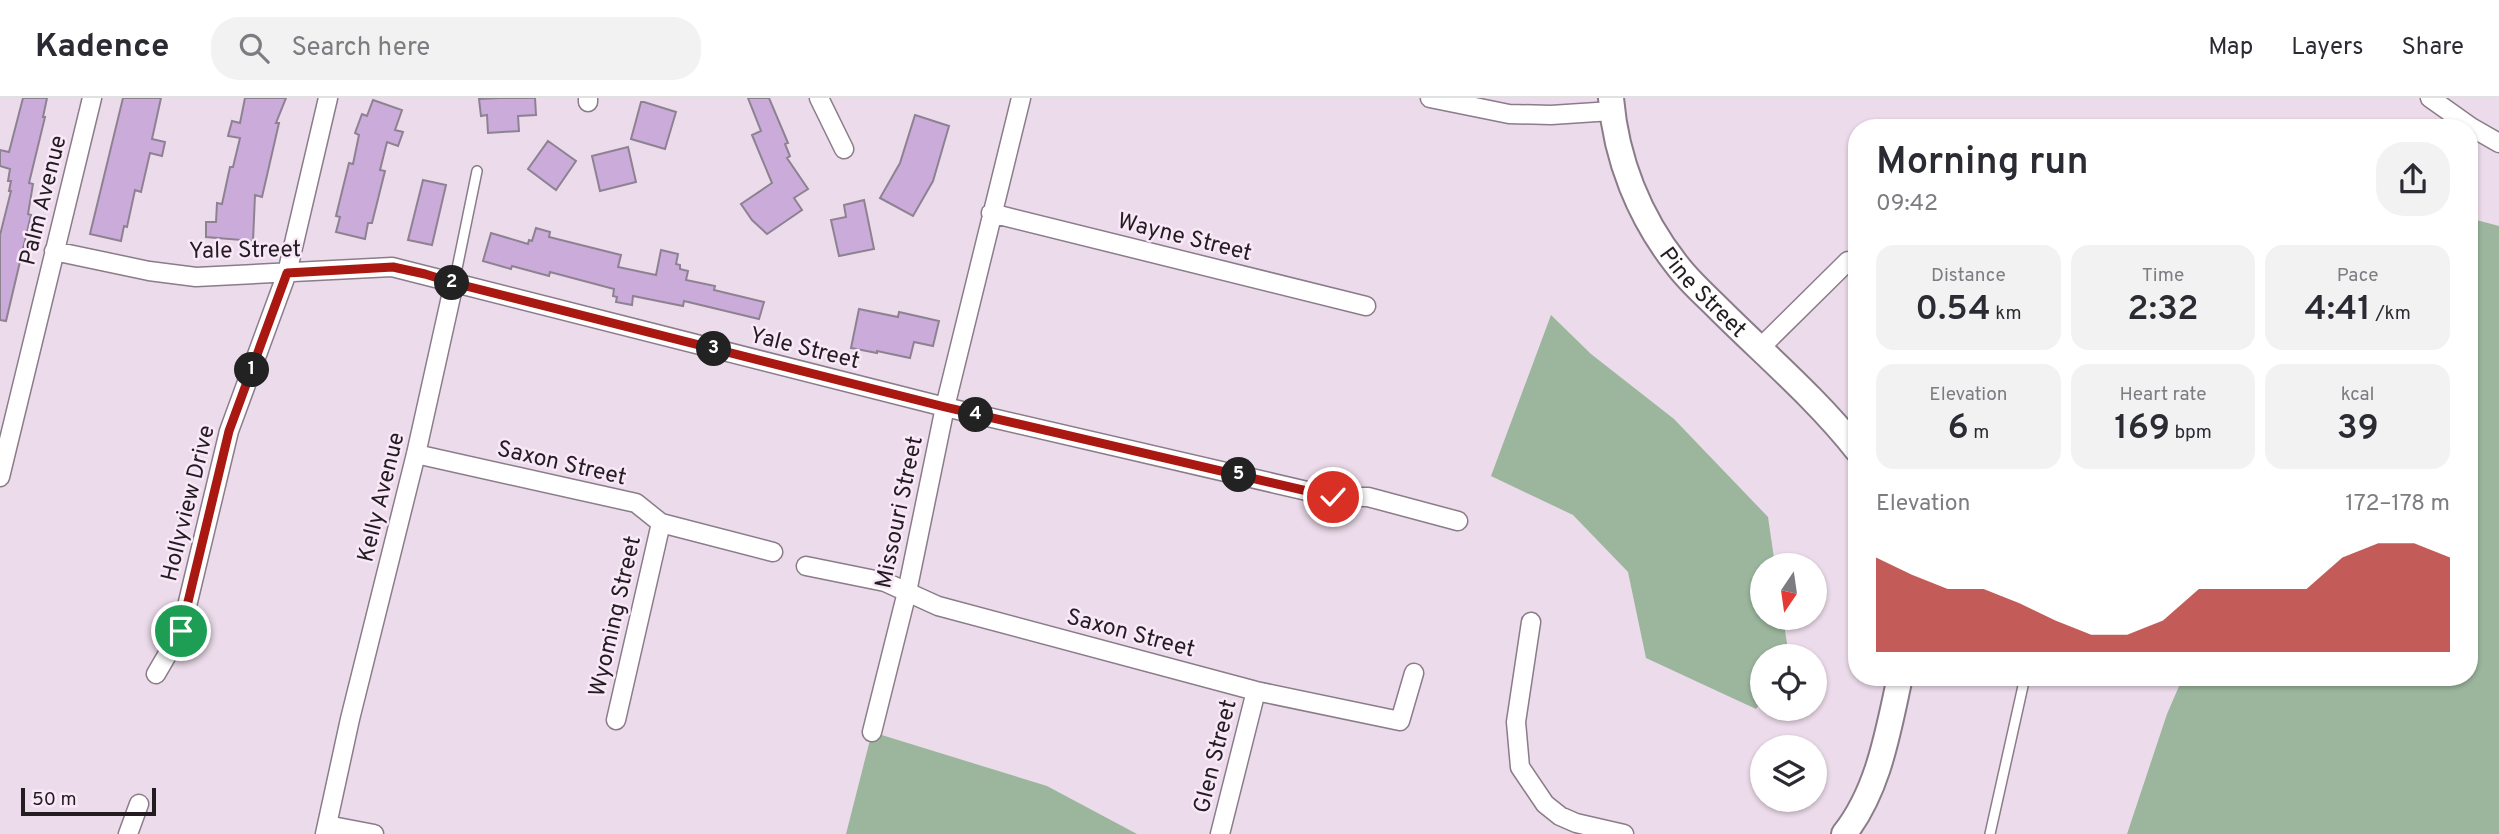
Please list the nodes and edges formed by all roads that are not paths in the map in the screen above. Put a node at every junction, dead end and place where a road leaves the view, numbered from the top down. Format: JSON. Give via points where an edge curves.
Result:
{"nodes":[{"id":1,"x":92,"y":98,"type":"edge"},
{"id":2,"x":328,"y":98,"type":"edge"},
{"id":3,"x":819,"y":98,"type":"edge"},
{"id":4,"x":1021,"y":98,"type":"edge"},
{"id":5,"x":1430,"y":98,"type":"edge"},
{"id":6,"x":2430,"y":98,"type":"edge"},
{"id":7,"x":1611,"y":105,"type":"edge"},
{"id":8,"x":2460,"y":119,"type":"edge"},
{"id":9,"x":2478,"y":131,"type":"edge"},
{"id":10,"x":2499,"y":143,"type":"edge"},
{"id":11,"x":844,"y":149,"type":"dead end"},
{"id":12,"x":477,"y":171,"type":"dead end"},
{"id":13,"x":991,"y":213,"type":"junction"},
{"id":14,"x":54,"y":251,"type":"junction"},
{"id":15,"x":1848,"y":261,"type":"dead end"},
{"id":16,"x":287,"y":273,"type":"junction"},
{"id":17,"x":454,"y":283,"type":"junction"},
{"id":18,"x":1366,"y":306,"type":"dead end"},
{"id":19,"x":1759,"y":349,"type":"junction"},
{"id":20,"x":945,"y":407,"type":"junction"},
{"id":21,"x":1848,"y":441,"type":"edge"},
{"id":22,"x":416,"y":454,"type":"junction"},
{"id":23,"x":0,"y":477,"type":"edge"},
{"id":24,"x":1458,"y":521,"type":"dead end"},
{"id":25,"x":661,"y":523,"type":"junction"},
{"id":26,"x":773,"y":552,"type":"dead end"},
{"id":27,"x":806,"y":566,"type":"dead end"},
{"id":28,"x":908,"y":592,"type":"junction"},
{"id":29,"x":1531,"y":622,"type":"dead end"},
{"id":30,"x":1414,"y":673,"type":"dead end"},
{"id":31,"x":156,"y":674,"type":"dead end"},
{"id":32,"x":1898,"y":686,"type":"edge"},
{"id":33,"x":2023,"y":686,"type":"edge"},
{"id":34,"x":1256,"y":691,"type":"junction"},
{"id":35,"x":616,"y":720,"type":"dead end"},
{"id":36,"x":872,"y":732,"type":"dead end"},
{"id":37,"x":139,"y":804,"type":"dead end"},
{"id":38,"x":326,"y":830,"type":"edge"},
{"id":39,"x":128,"y":834,"type":"edge"},
{"id":40,"x":374,"y":834,"type":"edge"},
{"id":41,"x":1220,"y":834,"type":"edge"},
{"id":42,"x":1624,"y":834,"type":"edge"},
{"id":43,"x":1844,"y":834,"type":"edge"},
{"id":44,"x":1990,"y":834,"type":"edge"}],
"edges":[{"from":1,"to":14,"type":"street","name":"Palm Avenue"},
{"from":2,"to":16,"type":"street","name":"Hollyview Drive"},
{"from":3,"to":11,"type":"street"},
{"from":4,"to":13,"type":"street","name":"Missouri Street"},
{"from":5,"to":7,"type":"street","via":[[1509,114],[1551,115]]},
{"from":6,"to":8,"type":"street"},
{"from":7,"to":19,"type":"street","name":"Pine Street","via":[[1627,174],[1659,240],[1678,268]]},
{"from":9,"to":10,"type":"street"},
{"from":12,"to":17,"type":"lane","name":"Kelly Avenue"},
{"from":13,"to":18,"type":"street","name":"Wayne Street"},
{"from":13,"to":20,"type":"street","name":"Missouri Street"},
{"from":14,"to":16,"type":"street","name":"Yale Street","via":[[196,277]]},
{"from":14,"to":23,"type":"street","name":"Palm Avenue"},
{"from":15,"to":19,"type":"street"},
{"from":16,"to":17,"type":"street","name":"Yale Street","via":[[393,267]]},
{"from":16,"to":31,"type":"street","name":"Hollyview Drive","via":[[229,431],[181,631]]},
{"from":17,"to":20,"type":"street","name":"Yale Street"},
{"from":17,"to":22,"type":"street","name":"Kelly Avenue"},
{"from":19,"to":21,"type":"street","name":"Pine Street"},
{"from":20,"to":24,"type":"street","name":"Yale Street","via":[[1333,497],[1368,497]]},
{"from":20,"to":28,"type":"street","name":"Missouri Street"},
{"from":22,"to":25,"type":"street","name":"Saxon Street","via":[[636,503]]},
{"from":22,"to":38,"type":"street","name":"Kelly Avenue"},
{"from":25,"to":26,"type":"street","name":"Saxon Street"},
{"from":25,"to":35,"type":"street","name":"Wyoming Street"},
{"from":27,"to":28,"type":"street","name":"Saxon Street","via":[[885,582]]},
{"from":28,"to":34,"type":"street","name":"Saxon Street","via":[[938,606]]},
{"from":28,"to":36,"type":"street","name":"Missouri Street"},
{"from":29,"to":42,"type":"street","via":[[1516,722],[1520,767],[1545,804],[1560,816]]},
{"from":30,"to":34,"type":"street","name":"Saxon Street","via":[[1399,721]]},
{"from":32,"to":43,"type":"street","via":[[1882,757],[1868,794]]},
{"from":33,"to":44,"type":"lane"},
{"from":34,"to":41,"type":"street","name":"Glen Street"},
{"from":37,"to":39,"type":"street"},
{"from":38,"to":40,"type":"street"}]}
